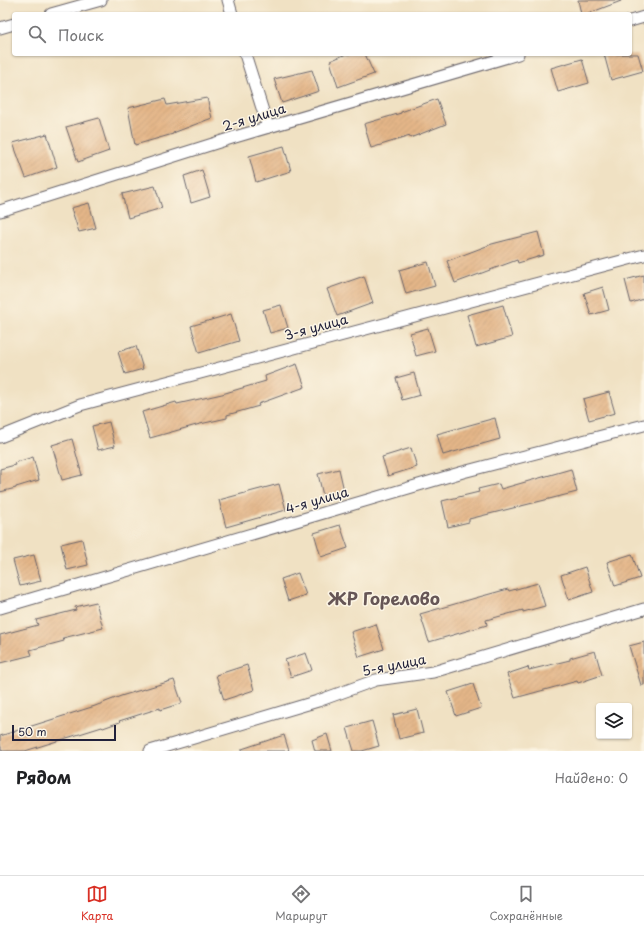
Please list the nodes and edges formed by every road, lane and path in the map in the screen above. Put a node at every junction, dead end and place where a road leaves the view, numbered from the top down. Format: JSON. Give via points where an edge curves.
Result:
{"nodes":[{"id":1,"x":101,"y":0,"type":"edge"},
{"id":2,"x":228,"y":0,"type":"edge"},
{"id":3,"x":58,"y":12,"type":"edge"},
{"id":4,"x":231,"y":12,"type":"edge"},
{"id":5,"x":644,"y":17,"type":"edge"},
{"id":6,"x":632,"y":20,"type":"edge"},
{"id":7,"x":12,"y":25,"type":"edge"},
{"id":8,"x":0,"y":28,"type":"edge"},
{"id":9,"x":246,"y":56,"type":"edge"},
{"id":10,"x":511,"y":56,"type":"edge"},
{"id":11,"x":268,"y":127,"type":"junction"},
{"id":12,"x":0,"y":211,"type":"edge"},
{"id":13,"x":644,"y":255,"type":"edge"},
{"id":14,"x":644,"y":425,"type":"edge"},
{"id":15,"x":0,"y":437,"type":"edge"},
{"id":16,"x":0,"y":608,"type":"edge"},
{"id":17,"x":644,"y":609,"type":"edge"},
{"id":18,"x":150,"y":751,"type":"edge"}],
"edges":[{"from":1,"to":3,"type":"street"},
{"from":2,"to":4,"type":"street"},
{"from":5,"to":6,"type":"street"},
{"from":7,"to":8,"type":"street"},
{"from":9,"to":11,"type":"street"},
{"from":10,"to":11,"type":"street","name":"2-я улица"},
{"from":11,"to":12,"type":"street","name":"2-я улица"},
{"from":13,"to":15,"type":"street","name":"3-я улица","via":[[80,404]]},
{"from":14,"to":16,"type":"street","name":"4-я улица","via":[[463,472]]},
{"from":17,"to":18,"type":"street","name":"5-я улица","via":[[433,672],[376,680],[318,701]]}]}
